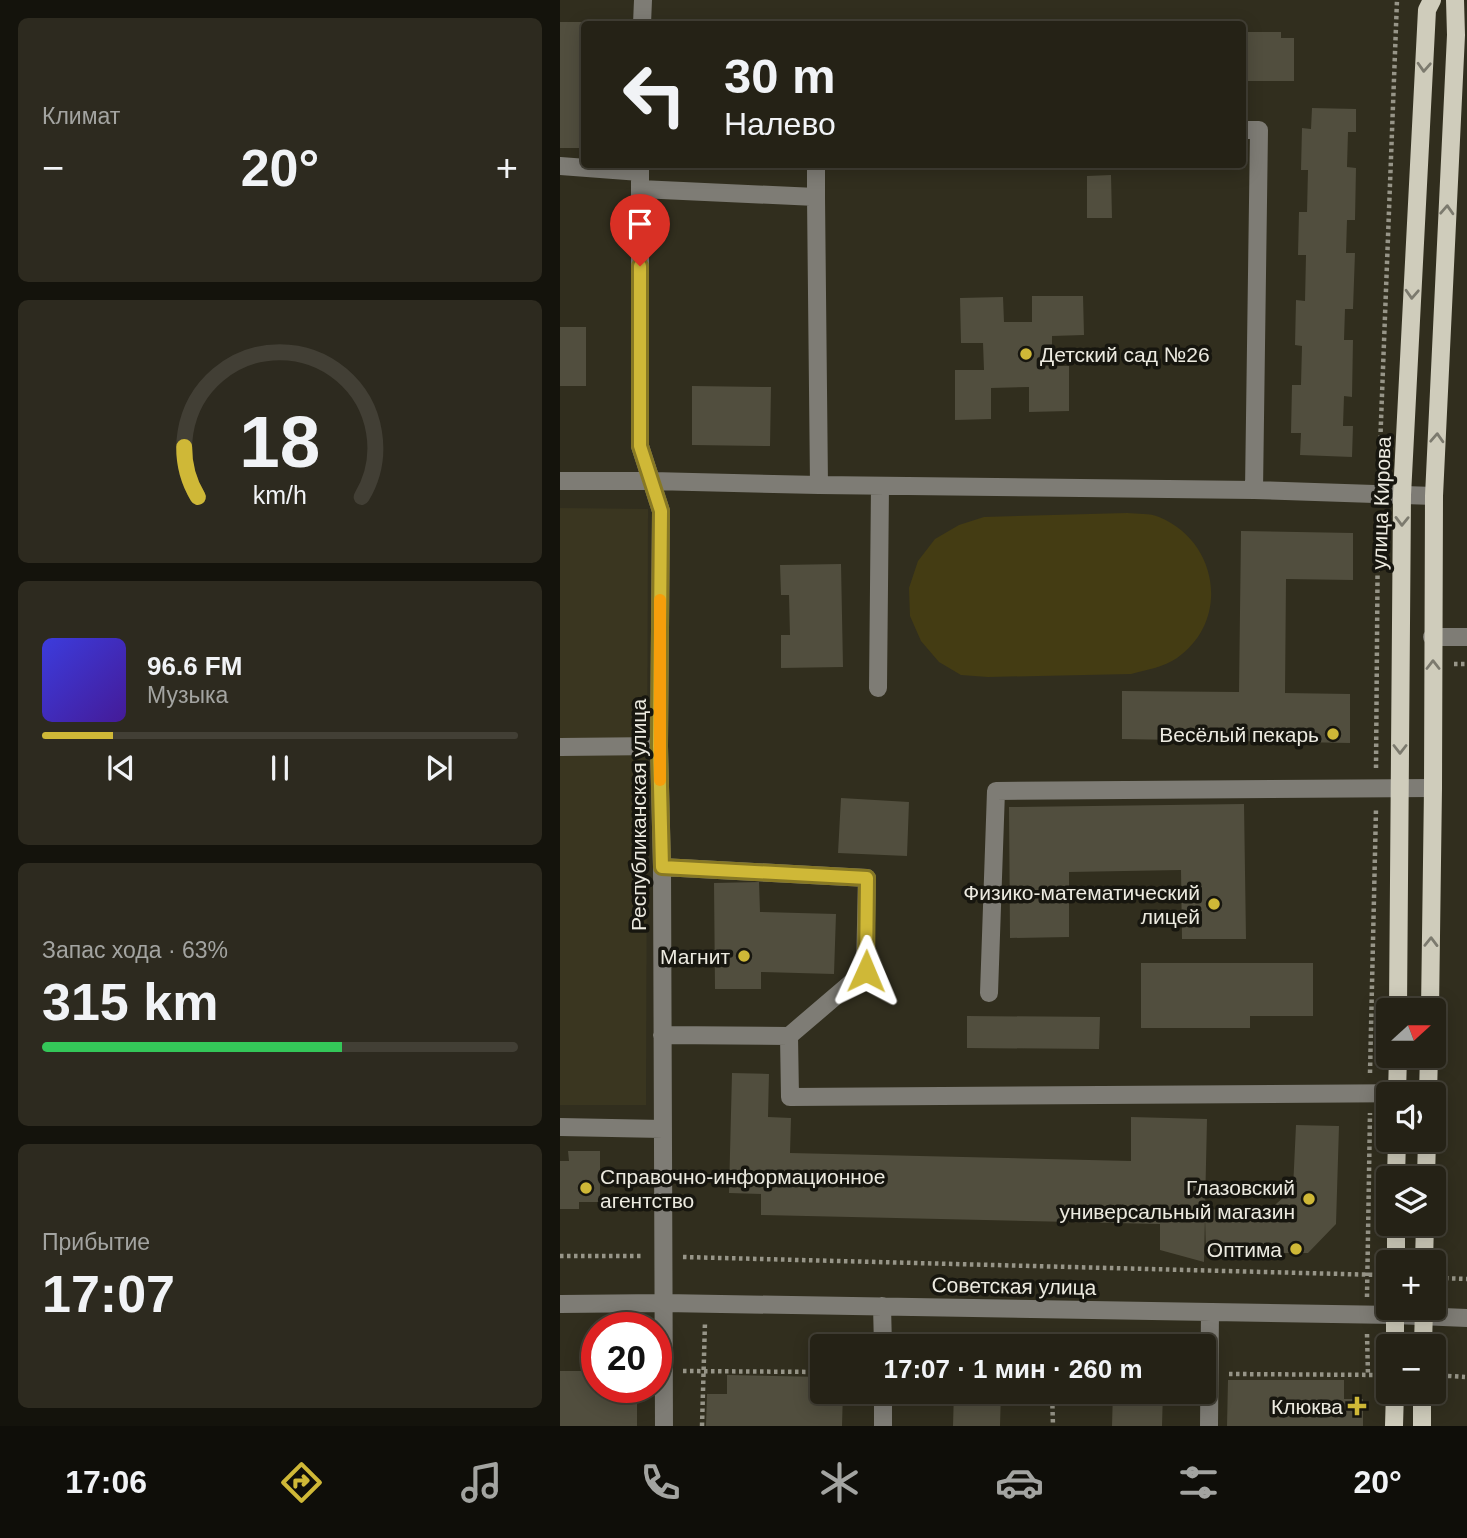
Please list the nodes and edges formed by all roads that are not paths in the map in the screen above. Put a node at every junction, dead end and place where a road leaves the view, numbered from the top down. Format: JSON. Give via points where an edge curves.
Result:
{"nodes":[{"id":1,"x":643,"y":0,"type":"edge"},
{"id":2,"x":1432,"y":0,"type":"edge"},
{"id":3,"x":1455,"y":0,"type":"edge"},
{"id":4,"x":642,"y":21,"type":"edge"},
{"id":5,"x":1246,"y":130,"type":"edge"},
{"id":6,"x":560,"y":166,"type":"edge"},
{"id":7,"x":816,"y":168,"type":"edge"},
{"id":8,"x":640,"y":175,"type":"edge"},
{"id":9,"x":816,"y":197,"type":"junction"},
{"id":10,"x":560,"y":481,"type":"edge"},
{"id":11,"x":652,"y":481,"type":"junction"},
{"id":12,"x":818,"y":485,"type":"junction"},
{"id":13,"x":880,"y":486,"type":"junction"},
{"id":14,"x":1254,"y":491,"type":"junction"},
{"id":15,"x":1402,"y":495,"type":"junction"},
{"id":16,"x":1434,"y":496,"type":"junction"},
{"id":17,"x":1432,"y":637,"type":"junction"},
{"id":18,"x":1467,"y":637,"type":"edge"},
{"id":19,"x":878,"y":688,"type":"dead end"},
{"id":20,"x":659,"y":746,"type":"junction"},
{"id":21,"x":560,"y":747,"type":"edge"},
{"id":22,"x":1400,"y":788,"type":"junction"},
{"id":23,"x":1433,"y":788,"type":"junction"},
{"id":24,"x":662,"y":867,"type":"junction"},
{"id":25,"x":989,"y":993,"type":"dead end"},
{"id":26,"x":1398,"y":998,"type":"edge"},
{"id":27,"x":1430,"y":998,"type":"edge"},
{"id":28,"x":662,"y":1035,"type":"junction"},
{"id":29,"x":789,"y":1036,"type":"junction"},
{"id":30,"x":1376,"y":1093,"type":"edge"},
{"id":31,"x":560,"y":1127,"type":"edge"},
{"id":32,"x":663,"y":1129,"type":"junction"},
{"id":33,"x":664,"y":1303,"type":"junction"},
{"id":34,"x":560,"y":1304,"type":"edge"},
{"id":35,"x":881,"y":1306,"type":"junction"},
{"id":36,"x":1376,"y":1311,"type":"edge"},
{"id":37,"x":1210,"y":1312,"type":"junction"},
{"id":38,"x":1446,"y":1315,"type":"edge"},
{"id":39,"x":1467,"y":1318,"type":"edge"},
{"id":40,"x":882,"y":1334,"type":"edge"},
{"id":41,"x":883,"y":1404,"type":"edge"},
{"id":42,"x":1392,"y":1404,"type":"edge"},
{"id":43,"x":1422,"y":1404,"type":"edge"},
{"id":44,"x":664,"y":1426,"type":"edge"},
{"id":45,"x":883,"y":1426,"type":"edge"},
{"id":46,"x":1209,"y":1426,"type":"edge"},
{"id":47,"x":1394,"y":1426,"type":"edge"},
{"id":48,"x":1422,"y":1426,"type":"edge"}],
"edges":[{"from":1,"to":4,"type":"street"},
{"from":2,"to":15,"type":"main road","name":"улица Кирова","one_way":true,"via":[[1427,10]]},
{"from":16,"to":3,"type":"main road","one_way":true},
{"from":5,"to":14,"type":"street","via":[[1259,130]]},
{"from":6,"to":8,"type":"street"},
{"from":7,"to":9,"type":"street"},
{"from":8,"to":9,"type":"street"},
{"from":8,"to":11,"type":"street","name":"Республиканская улица","via":[[640,446]]},
{"from":9,"to":12,"type":"street"},
{"from":10,"to":11,"type":"street"},
{"from":11,"to":12,"type":"street"},
{"from":11,"to":20,"type":"street","name":"Республиканская улица","via":[[661,511]]},
{"from":12,"to":13,"type":"street"},
{"from":13,"to":14,"type":"street"},
{"from":13,"to":19,"type":"street"},
{"from":14,"to":15,"type":"street"},
{"from":15,"to":16,"type":"street"},
{"from":15,"to":22,"type":"main road","name":"улица Кирова","one_way":true},
{"from":16,"to":17,"type":"main road"},
{"from":17,"to":18,"type":"street"},
{"from":23,"to":17,"type":"main road","one_way":true},
{"from":20,"to":21,"type":"street"},
{"from":20,"to":24,"type":"street","name":"Республиканская улица"},
{"from":22,"to":23,"type":"street"},
{"from":22,"to":25,"type":"street","via":[[996,791]]},
{"from":22,"to":26,"type":"main road","name":"улица Кирова"},
{"from":27,"to":23,"type":"main road","one_way":true},
{"from":24,"to":28,"type":"street","name":"Республиканская улица"},
{"from":24,"to":29,"type":"street","via":[[867,878],[866,971]]},
{"from":28,"to":29,"type":"street"},
{"from":28,"to":32,"type":"street","name":"Республиканская улица"},
{"from":29,"to":30,"type":"street","via":[[790,1097]]},
{"from":31,"to":32,"type":"street"},
{"from":32,"to":33,"type":"street","name":"Республиканская улица"},
{"from":33,"to":34,"type":"street","name":"Советская улица"},
{"from":33,"to":35,"type":"street","name":"Советская улица"},
{"from":33,"to":44,"type":"street","name":"Республиканская улица"},
{"from":35,"to":37,"type":"street","name":"Советская улица"},
{"from":35,"to":40,"type":"street"},
{"from":36,"to":37,"type":"street","name":"Советская улица"},
{"from":37,"to":46,"type":"street"},
{"from":38,"to":39,"type":"street","name":"Советская улица"},
{"from":41,"to":45,"type":"street"},
{"from":42,"to":47,"type":"main road"},
{"from":43,"to":48,"type":"main road"}]}
